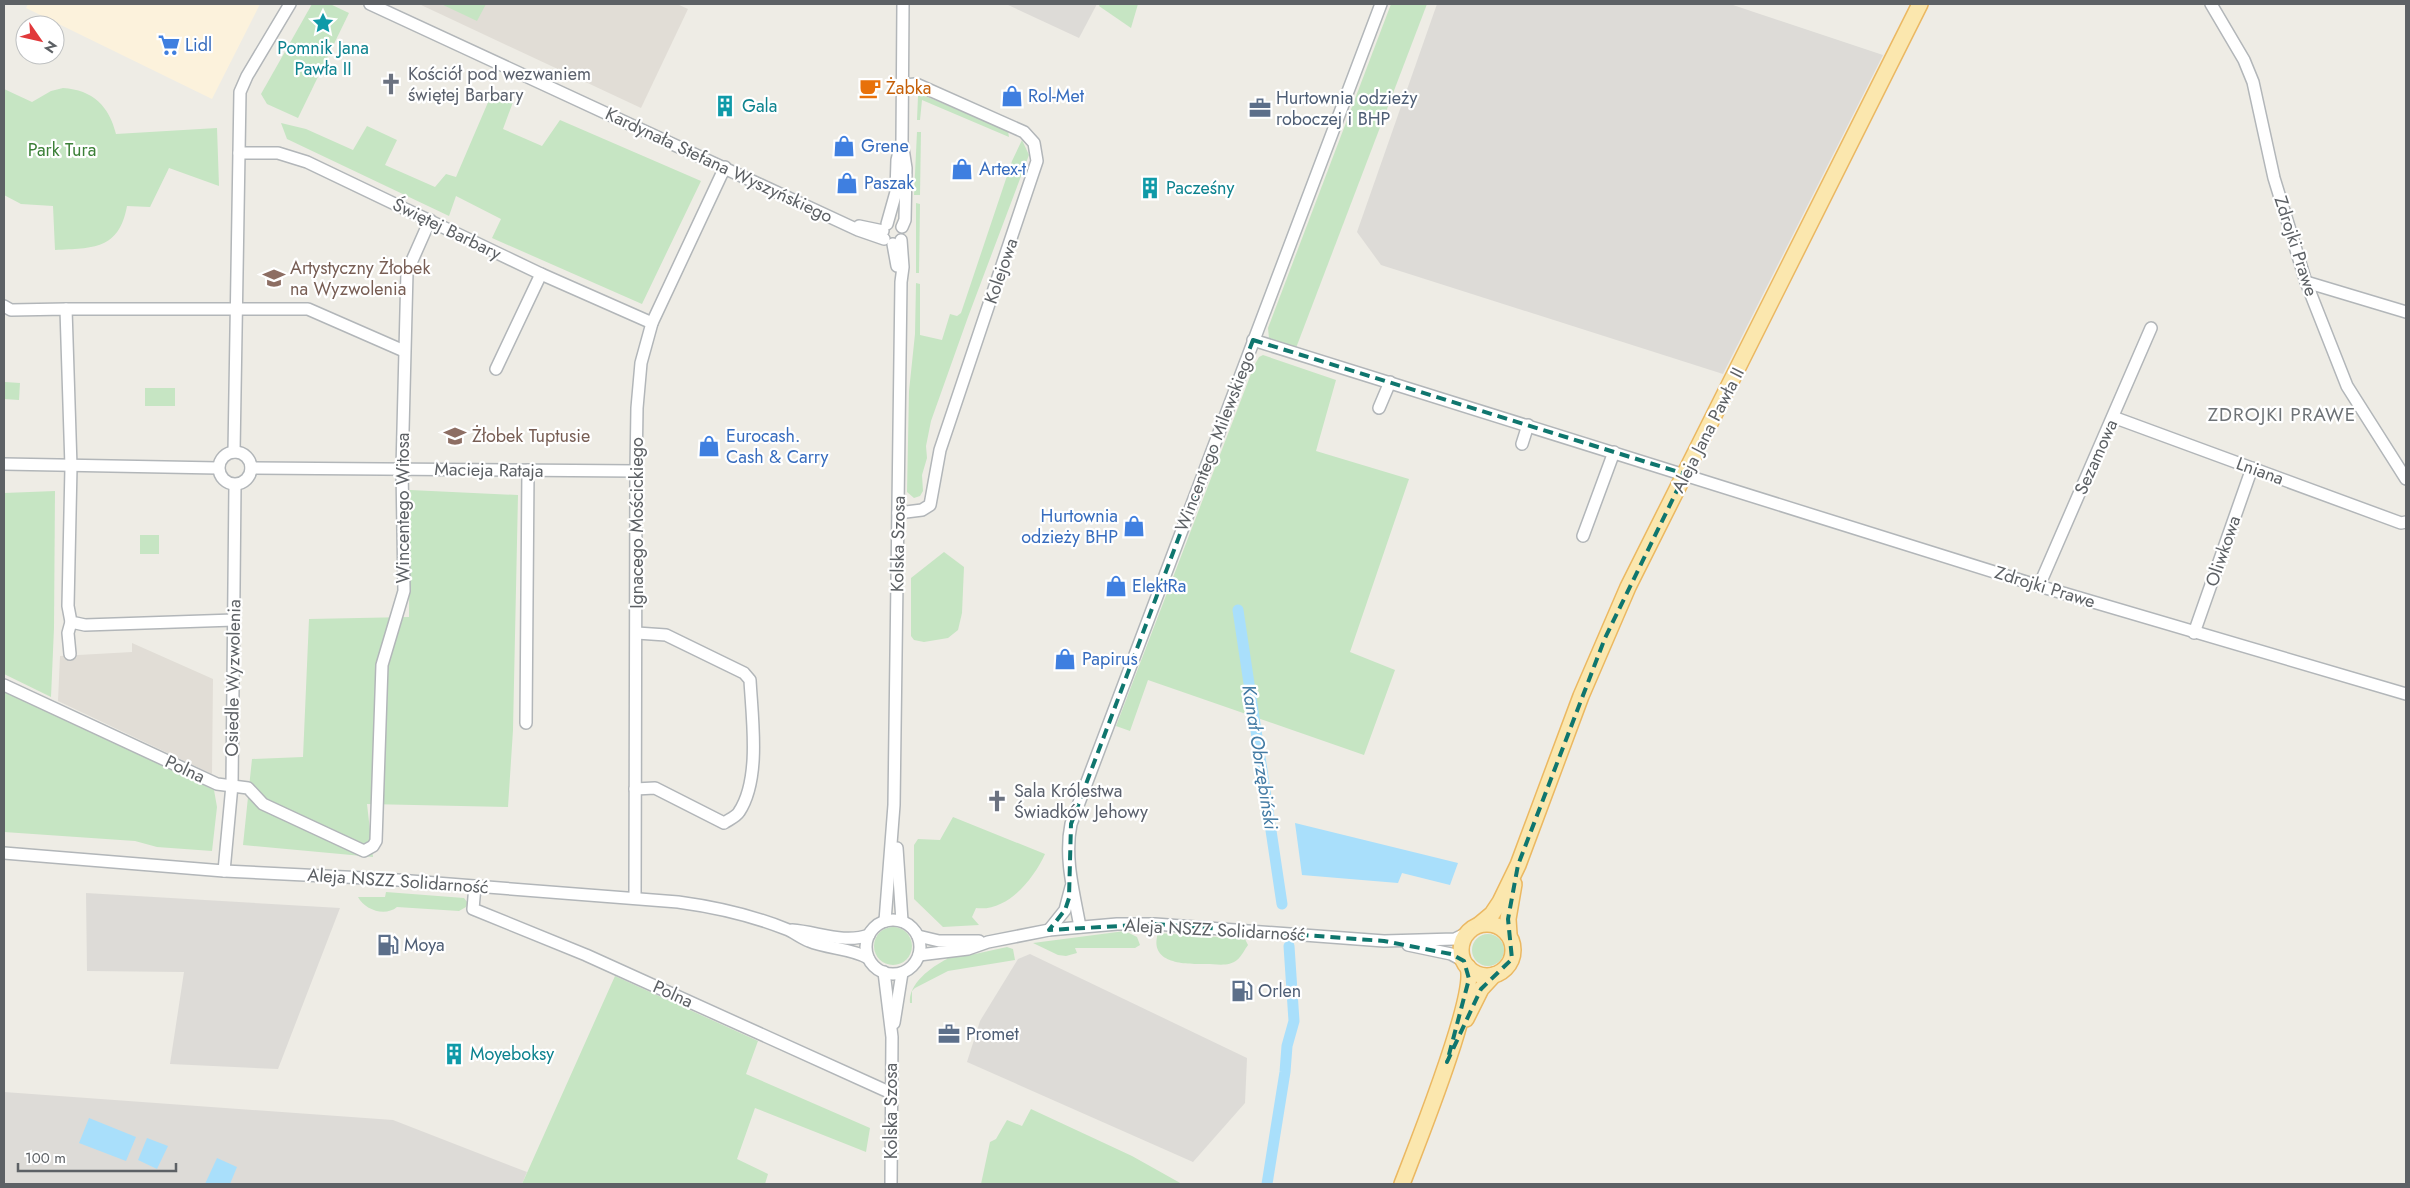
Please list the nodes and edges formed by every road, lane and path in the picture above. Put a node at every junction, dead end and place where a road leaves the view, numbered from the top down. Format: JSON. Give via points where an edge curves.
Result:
{"nodes":[{"id":1,"x":290,"y":4,"type":"edge"},
{"id":2,"x":370,"y":4,"type":"edge"},
{"id":3,"x":903,"y":4,"type":"edge"},
{"id":4,"x":1381,"y":4,"type":"edge"},
{"id":5,"x":1920,"y":4,"type":"edge"},
{"id":6,"x":2211,"y":4,"type":"edge"},
{"id":7,"x":903,"y":85,"type":"junction"},
{"id":8,"x":902,"y":142,"type":"junction"},
{"id":9,"x":239,"y":153,"type":"junction"},
{"id":10,"x":725,"y":167,"type":"junction"},
{"id":11,"x":430,"y":220,"type":"junction"},
{"id":12,"x":890,"y":235,"type":"junction"},
{"id":13,"x":541,"y":274,"type":"junction"},
{"id":14,"x":2306,"y":282,"type":"junction"},
{"id":15,"x":4,"y":306,"type":"edge"},
{"id":16,"x":66,"y":309,"type":"junction"},
{"id":17,"x":237,"y":309,"type":"junction"},
{"id":18,"x":2406,"y":312,"type":"edge"},
{"id":19,"x":652,"y":323,"type":"junction"},
{"id":20,"x":2151,"y":328,"type":"dead end"},
{"id":21,"x":1253,"y":340,"type":"junction"},
{"id":22,"x":404,"y":351,"type":"junction"},
{"id":23,"x":496,"y":369,"type":"dead end"},
{"id":24,"x":1390,"y":382,"type":"junction"},
{"id":25,"x":1379,"y":408,"type":"dead end"},
{"id":26,"x":2113,"y":417,"type":"junction"},
{"id":27,"x":1528,"y":425,"type":"junction"},
{"id":28,"x":1522,"y":444,"type":"dead end"},
{"id":29,"x":234,"y":452,"type":"junction"},
{"id":30,"x":1614,"y":452,"type":"junction"},
{"id":31,"x":4,"y":464,"type":"edge"},
{"id":32,"x":71,"y":466,"type":"junction"},
{"id":33,"x":218,"y":468,"type":"junction"},
{"id":34,"x":252,"y":468,"type":"junction"},
{"id":35,"x":2252,"y":468,"type":"junction"},
{"id":36,"x":402,"y":469,"type":"junction"},
{"id":37,"x":528,"y":470,"type":"junction"},
{"id":38,"x":636,"y":471,"type":"junction"},
{"id":39,"x":1685,"y":474,"type":"junction"},
{"id":40,"x":2406,"y":479,"type":"edge"},
{"id":41,"x":235,"y":484,"type":"junction"},
{"id":42,"x":898,"y":513,"type":"junction"},
{"id":43,"x":2406,"y":522,"type":"edge"},
{"id":44,"x":1583,"y":536,"type":"dead end"},
{"id":45,"x":2039,"y":586,"type":"junction"},
{"id":46,"x":234,"y":620,"type":"junction"},
{"id":47,"x":71,"y":622,"type":"junction"},
{"id":48,"x":636,"y":633,"type":"junction"},
{"id":49,"x":2194,"y":633,"type":"junction"},
{"id":50,"x":70,"y":654,"type":"dead end"},
{"id":51,"x":4,"y":685,"type":"edge"},
{"id":52,"x":2406,"y":694,"type":"edge"},
{"id":53,"x":526,"y":724,"type":"dead end"},
{"id":54,"x":232,"y":785,"type":"junction"},
{"id":55,"x":635,"y":789,"type":"junction"},
{"id":56,"x":894,"y":805,"type":"junction"},
{"id":57,"x":364,"y":851,"type":"joint"},
{"id":58,"x":4,"y":853,"type":"edge"},
{"id":59,"x":1518,"y":865,"type":"junction"},
{"id":60,"x":224,"y":871,"type":"junction"},
{"id":61,"x":1071,"y":882,"type":"junction"},
{"id":62,"x":475,"y":886,"type":"junction"},
{"id":63,"x":635,"y":897,"type":"junction"},
{"id":64,"x":885,"y":921,"type":"junction"},
{"id":65,"x":902,"y":921,"type":"junction"},
{"id":66,"x":1480,"y":924,"type":"junction"},
{"id":67,"x":1080,"y":927,"type":"junction"},
{"id":68,"x":788,"y":930,"type":"junction"},
{"id":69,"x":1049,"y":930,"type":"junction"},
{"id":70,"x":1467,"y":933,"type":"junction"},
{"id":71,"x":1509,"y":934,"type":"junction"},
{"id":72,"x":869,"y":935,"type":"junction"},
{"id":73,"x":918,"y":936,"type":"junction"},
{"id":74,"x":1384,"y":941,"type":"junction"},
{"id":75,"x":988,"y":942,"type":"junction"},
{"id":76,"x":919,"y":954,"type":"junction"},
{"id":77,"x":868,"y":958,"type":"junction"},
{"id":78,"x":1466,"y":964,"type":"junction"},
{"id":79,"x":884,"y":972,"type":"junction"},
{"id":80,"x":902,"y":973,"type":"junction"},
{"id":81,"x":1494,"y":975,"type":"junction"},
{"id":82,"x":892,"y":1038,"type":"junction"},
{"id":83,"x":1447,"y":1062,"type":"junction"},
{"id":84,"x":891,"y":1093,"type":"junction"},
{"id":85,"x":891,"y":1184,"type":"edge"},
{"id":86,"x":1402,"y":1184,"type":"edge"}],
"edges":[{"from":1,"to":9,"type":"street","via":[[240,92]]},
{"from":2,"to":10,"type":"street","name":"Kardynała Stefana Wyszyńskiego"},
{"from":3,"to":7,"type":"street","name":"Kolska Szosa"},
{"from":4,"to":21,"type":"street","name":"Wincentego Milewskiego"},
{"from":5,"to":39,"type":"main road","name":"Aleja Jana Pawła II"},
{"from":6,"to":14,"type":"street","name":"Zdrojki Prawe","via":[[2244,60],[2253,82],[2274,178]]},
{"from":7,"to":8,"type":"street","name":"Kolska Szosa"},
{"from":7,"to":42,"type":"street","name":"Kolejowa","via":[[916,84],[1024,132],[1034,144],[1037,161],[940,450],[930,505],[922,510]]},
{"from":8,"to":12,"type":"street","name":"Kolska Szosa","via":[[897,160]]},
{"from":8,"to":12,"type":"street","name":"Kolska Szosa","via":[[906,168],[905,220],[902,228]]},
{"from":9,"to":11,"type":"street","name":"Świętej Barbary","via":[[278,154],[307,162]]},
{"from":9,"to":17,"type":"street"},
{"from":10,"to":12,"type":"street","name":"Kardynała Stefana Wyszyńskiego","via":[[871,236]]},
{"from":10,"to":19,"type":"street","name":"Ignacego Mościckiego"},
{"from":11,"to":13,"type":"street","name":"Świętej Barbary"},
{"from":11,"to":22,"type":"street","name":"Wincentego Witosa","via":[[406,272]]},
{"from":12,"to":42,"type":"street","name":"Kolska Szosa","via":[[900,282]]},
{"from":13,"to":19,"type":"street","name":"Świętej Barbary"},
{"from":13,"to":23,"type":"street"},
{"from":14,"to":18,"type":"street"},
{"from":14,"to":40,"type":"street","name":"Zdrojki Prawe","via":[[2347,386]]},
{"from":15,"to":16,"type":"street","via":[[11,310]]},
{"from":16,"to":17,"type":"street"},
{"from":16,"to":32,"type":"street"},
{"from":17,"to":22,"type":"street","via":[[308,309]]},
{"from":17,"to":29,"type":"street"},
{"from":19,"to":38,"type":"street","name":"Ignacego Mościckiego","via":[[641,363]]},
{"from":20,"to":26,"type":"street","name":"Sezamowa"},
{"from":21,"to":24,"type":"street","name":"Zdrojki Prawe"},
{"from":21,"to":61,"type":"street","name":"Wincentego Milewskiego","via":[[1071,824],[1068,847]]},
{"from":22,"to":36,"type":"street","name":"Wincentego Witosa"},
{"from":24,"to":25,"type":"street"},
{"from":24,"to":27,"type":"street","name":"Zdrojki Prawe"},
{"from":26,"to":35,"type":"street","name":"Lniana"},
{"from":26,"to":45,"type":"street","name":"Sezamowa"},
{"from":27,"to":28,"type":"street"},
{"from":27,"to":30,"type":"street","name":"Zdrojki Prawe"},
{"from":29,"to":33,"type":"street","via":[[223,457]]},
{"from":29,"to":34,"type":"street","via":[[246,456]]},
{"from":30,"to":39,"type":"street","name":"Zdrojki Prawe"},
{"from":30,"to":44,"type":"street"},
{"from":31,"to":32,"type":"street"},
{"from":32,"to":33,"type":"street"},
{"from":32,"to":47,"type":"street","via":[[68,606]]},
{"from":33,"to":41,"type":"street","via":[[223,480]]},
{"from":34,"to":36,"type":"street","name":"Macieja Rataja"},
{"from":34,"to":41,"type":"street","via":[[247,479]]},
{"from":35,"to":43,"type":"street","name":"Lniana","via":[[2401,523]]},
{"from":35,"to":49,"type":"street","name":"Oliwkowa"},
{"from":36,"to":37,"type":"street","name":"Macieja Rataja"},
{"from":36,"to":57,"type":"street","name":"Wincentego Witosa","via":[[404,592],[382,665],[376,840],[369,850]]},
{"from":37,"to":38,"type":"street","name":"Macieja Rataja"},
{"from":37,"to":53,"type":"street"},
{"from":38,"to":48,"type":"street","name":"Ignacego Mościckiego"},
{"from":39,"to":45,"type":"street","name":"Zdrojki Prawe","via":[[1714,486]]},
{"from":39,"to":59,"type":"main road","name":"Aleja Jana Pawła II","via":[[1605,638]]},
{"from":41,"to":46,"type":"street","name":"Osiedle Wyzwolenia"},
{"from":42,"to":56,"type":"street","name":"Kolska Szosa"},
{"from":45,"to":49,"type":"street","name":"Zdrojki Prawe"},
{"from":46,"to":47,"type":"street","via":[[84,625]]},
{"from":46,"to":54,"type":"street","name":"Osiedle Wyzwolenia"},
{"from":47,"to":50,"type":"street","via":[[68,632]]},
{"from":48,"to":55,"type":"street","name":"Ignacego Mościckiego"},
{"from":48,"to":55,"type":"street","via":[[666,635],[744,673],[750,680],[753,731],[751,784],[739,814],[724,823],[655,788]]},
{"from":49,"to":52,"type":"street","name":"Zdrojki Prawe"},
{"from":51,"to":54,"type":"street","name":"Polna","via":[[216,784]]},
{"from":54,"to":57,"type":"street","name":"Polna","via":[[248,788],[263,804]]},
{"from":54,"to":60,"type":"street","name":"Osiedle Wyzwolenia"},
{"from":55,"to":63,"type":"street","name":"Ignacego Mościckiego"},
{"from":56,"to":64,"type":"street","name":"Kolska Szosa"},
{"from":56,"to":65,"type":"street","name":"Kolska Szosa"},
{"from":58,"to":60,"type":"street","name":"Aleja NSZZ Solidarność"},
{"from":59,"to":66,"type":"main road","name":"Aleja Jana Pawła II","via":[[1500,902]]},
{"from":59,"to":71,"type":"main road","name":"Aleja Jana Pawła II","via":[[1508,919]]},
{"from":60,"to":62,"type":"street","name":"Aleja NSZZ Solidarność"},
{"from":61,"to":67,"type":"street","name":"Wincentego Milewskiego"},
{"from":61,"to":69,"type":"street","name":"Wincentego Milewskiego","via":[[1065,910]]},
{"from":62,"to":63,"type":"street","name":"Aleja NSZZ Solidarność"},
{"from":62,"to":84,"type":"street","name":"Polna","via":[[473,910],[586,955]]},
{"from":63,"to":68,"type":"street","name":"Aleja NSZZ Solidarność","via":[[722,909]]},
{"from":64,"to":65,"type":"street"},
{"from":64,"to":72,"type":"street","via":[[875,926]]},
{"from":65,"to":73,"type":"street"},
{"from":66,"to":70,"type":"main road"},
{"from":66,"to":71,"type":"main road","via":[[1496,925]]},
{"from":67,"to":69,"type":"street","name":"Aleja NSZZ Solidarność"},
{"from":67,"to":74,"type":"street","name":"Aleja NSZZ Solidarność","via":[[1155,924]]},
{"from":68,"to":72,"type":"street","name":"Aleja NSZZ Solidarność","via":[[839,938]]},
{"from":68,"to":77,"type":"street","name":"Aleja NSZZ Solidarność","via":[[810,941]]},
{"from":69,"to":75,"type":"street","name":"Aleja NSZZ Solidarność"},
{"from":70,"to":74,"type":"street","name":"Aleja NSZZ Solidarność","via":[[1455,939]]},
{"from":70,"to":78,"type":"main road","via":[[1461,947]]},
{"from":71,"to":81,"type":"main road","via":[[1513,942],[1512,959],[1502,972]]},
{"from":72,"to":77,"type":"street","via":[[866,946]]},
{"from":73,"to":75,"type":"street","name":"Aleja NSZZ Solidarność","via":[[939,941]]},
{"from":73,"to":76,"type":"street"},
{"from":74,"to":78,"type":"street","name":"Aleja NSZZ Solidarność","via":[[1443,952]]},
{"from":75,"to":76,"type":"street","name":"Aleja NSZZ Solidarność","via":[[968,949]]},
{"from":76,"to":80,"type":"street","via":[[913,966]]},
{"from":77,"to":79,"type":"street"},
{"from":78,"to":81,"type":"main road","via":[[1479,975]]},
{"from":78,"to":83,"type":"main road","via":[[1469,979]]},
{"from":79,"to":80,"type":"street"},
{"from":79,"to":82,"type":"street","name":"Kolska Szosa"},
{"from":80,"to":82,"type":"street","name":"Kolska Szosa"},
{"from":81,"to":83,"type":"main road","via":[[1481,989]]},
{"from":82,"to":84,"type":"street","name":"Kolska Szosa"},
{"from":83,"to":86,"type":"main road"},
{"from":84,"to":85,"type":"street","name":"Kolska Szosa"}]}
